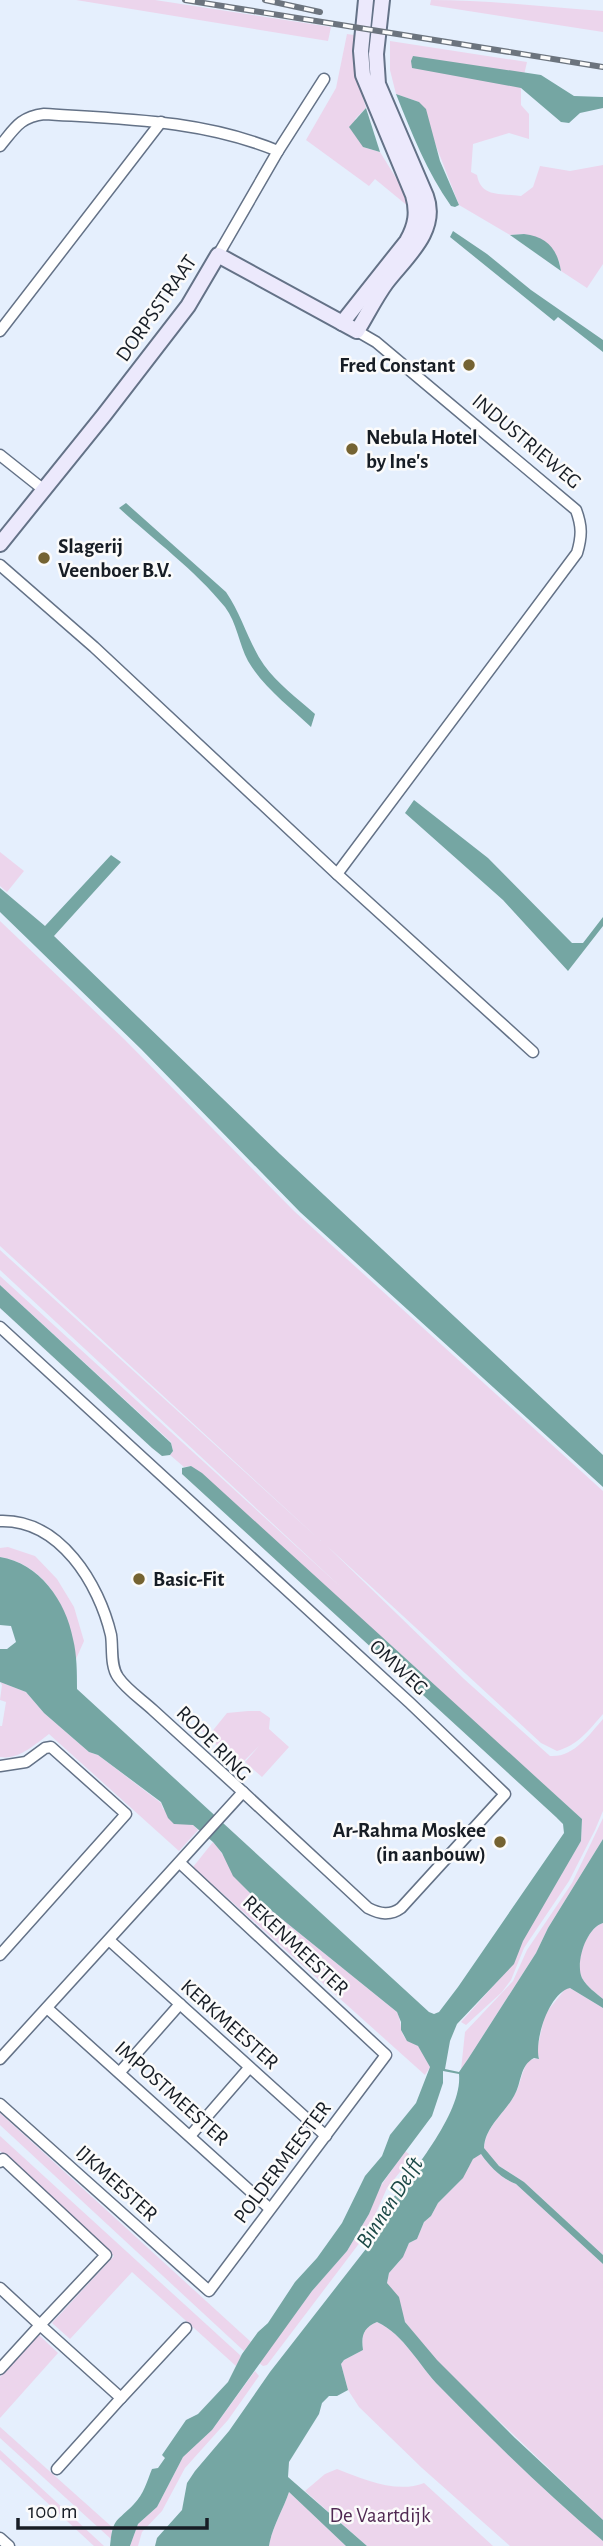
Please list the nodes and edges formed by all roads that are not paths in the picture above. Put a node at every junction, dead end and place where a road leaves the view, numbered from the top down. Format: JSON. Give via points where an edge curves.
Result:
{"nodes":[{"id":1,"x":366,"y":0,"type":"edge"},
{"id":2,"x":382,"y":0,"type":"edge"},
{"id":3,"x":324,"y":79,"type":"dead end"},
{"id":4,"x":161,"y":122,"type":"junction"},
{"id":5,"x":0,"y":146,"type":"edge"},
{"id":6,"x":278,"y":152,"type":"junction"},
{"id":7,"x":218,"y":255,"type":"junction"},
{"id":8,"x":342,"y":323,"type":"junction"},
{"id":9,"x":0,"y":331,"type":"edge"},
{"id":10,"x":357,"y":331,"type":"junction"},
{"id":11,"x":0,"y":456,"type":"edge"},
{"id":12,"x":44,"y":491,"type":"junction"},
{"id":13,"x":0,"y":544,"type":"edge"},
{"id":14,"x":0,"y":565,"type":"edge"},
{"id":15,"x":337,"y":874,"type":"junction"},
{"id":16,"x":533,"y":1052,"type":"dead end"},
{"id":17,"x":0,"y":1326,"type":"edge"},
{"id":18,"x":0,"y":1521,"type":"edge"},
{"id":19,"x":0,"y":1766,"type":"edge"},
{"id":20,"x":243,"y":1793,"type":"junction"},
{"id":21,"x":180,"y":1863,"type":"junction"},
{"id":22,"x":110,"y":1940,"type":"junction"},
{"id":23,"x":0,"y":1954,"type":"edge"},
{"id":24,"x":180,"y":2004,"type":"junction"},
{"id":25,"x":47,"y":2008,"type":"junction"},
{"id":26,"x":386,"y":2056,"type":"joint"},
{"id":27,"x":0,"y":2059,"type":"edge"},
{"id":28,"x":249,"y":2068,"type":"junction"},
{"id":29,"x":120,"y":2072,"type":"junction"},
{"id":30,"x":0,"y":2104,"type":"edge"},
{"id":31,"x":190,"y":2136,"type":"junction"},
{"id":32,"x":326,"y":2136,"type":"junction"},
{"id":33,"x":1,"y":2159,"type":"edge"},
{"id":34,"x":269,"y":2208,"type":"junction"},
{"id":35,"x":0,"y":2288,"type":"edge"},
{"id":36,"x":209,"y":2291,"type":"joint"},
{"id":37,"x":40,"y":2325,"type":"junction"},
{"id":38,"x":186,"y":2328,"type":"dead end"},
{"id":39,"x":0,"y":2369,"type":"edge"},
{"id":40,"x":121,"y":2398,"type":"junction"},
{"id":41,"x":57,"y":2469,"type":"dead end"},
{"id":42,"x":0,"y":2538,"type":"edge"},
{"id":43,"x":9,"y":2546,"type":"edge"}],
"edges":[{"from":1,"to":8,"type":"street","via":[[363,75],[413,195],[416,215],[407,241]]},
{"from":2,"to":10,"type":"street","via":[[378,84],[426,196],[429,215],[420,240]]},
{"from":3,"to":6,"type":"street","name":"DORPSSTRAAT"},
{"from":4,"to":5,"type":"street","via":[[29,116]]},
{"from":4,"to":6,"type":"street","via":[[206,128]]},
{"from":4,"to":9,"type":"street"},
{"from":6,"to":7,"type":"street","name":"DORPSSTRAAT"},
{"from":7,"to":8,"type":"street","name":"INDUSTRIEWEG"},
{"from":7,"to":12,"type":"street","name":"DORPSSTRAAT","via":[[188,306]]},
{"from":8,"to":10,"type":"street","name":"INDUSTRIEWEG"},
{"from":10,"to":15,"type":"street","name":"INDUSTRIEWEG","via":[[376,342],[576,510],[582,524],[577,553]]},
{"from":11,"to":12,"type":"street"},
{"from":12,"to":13,"type":"street","name":"DORPSSTRAAT"},
{"from":14,"to":15,"type":"street"},
{"from":15,"to":16,"type":"street"},
{"from":17,"to":20,"type":"street","name":"OMWEG","via":[[505,1794],[401,1908],[384,1914],[368,1908]]},
{"from":18,"to":20,"type":"street","name":"RODE RING","via":[[35,1528],[74,1558],[106,1617],[117,1676]]},
{"from":19,"to":23,"type":"street","via":[[26,1762],[51,1747],[126,1814]]},
{"from":20,"to":21,"type":"street","name":"RODE RING"},
{"from":21,"to":22,"type":"street","name":"RODE RING"},
{"from":21,"to":26,"type":"street","name":"REKENMEESTER"},
{"from":22,"to":24,"type":"street","name":"KERKMEESTER"},
{"from":22,"to":25,"type":"street","name":"RODE RING"},
{"from":24,"to":28,"type":"street","name":"KERKMEESTER"},
{"from":24,"to":29,"type":"street"},
{"from":25,"to":27,"type":"street","name":"RODE RING"},
{"from":25,"to":29,"type":"street","name":"IMPOSTMEESTER"},
{"from":26,"to":32,"type":"street","name":"POLDERMEESTER"},
{"from":28,"to":31,"type":"street"},
{"from":28,"to":32,"type":"street","name":"KERKMEESTER"},
{"from":29,"to":31,"type":"street","name":"IMPOSTMEESTER"},
{"from":30,"to":36,"type":"street","name":"IJKMEESTER"},
{"from":31,"to":34,"type":"street","name":"IMPOSTMEESTER"},
{"from":32,"to":34,"type":"street","name":"POLDERMEESTER"},
{"from":33,"to":37,"type":"street","via":[[106,2255]]},
{"from":34,"to":36,"type":"street","name":"POLDERMEESTER"},
{"from":35,"to":37,"type":"street"},
{"from":37,"to":39,"type":"street"},
{"from":37,"to":40,"type":"street"},
{"from":38,"to":40,"type":"street"},
{"from":40,"to":41,"type":"street"},
{"from":42,"to":43,"type":"street"}]}
